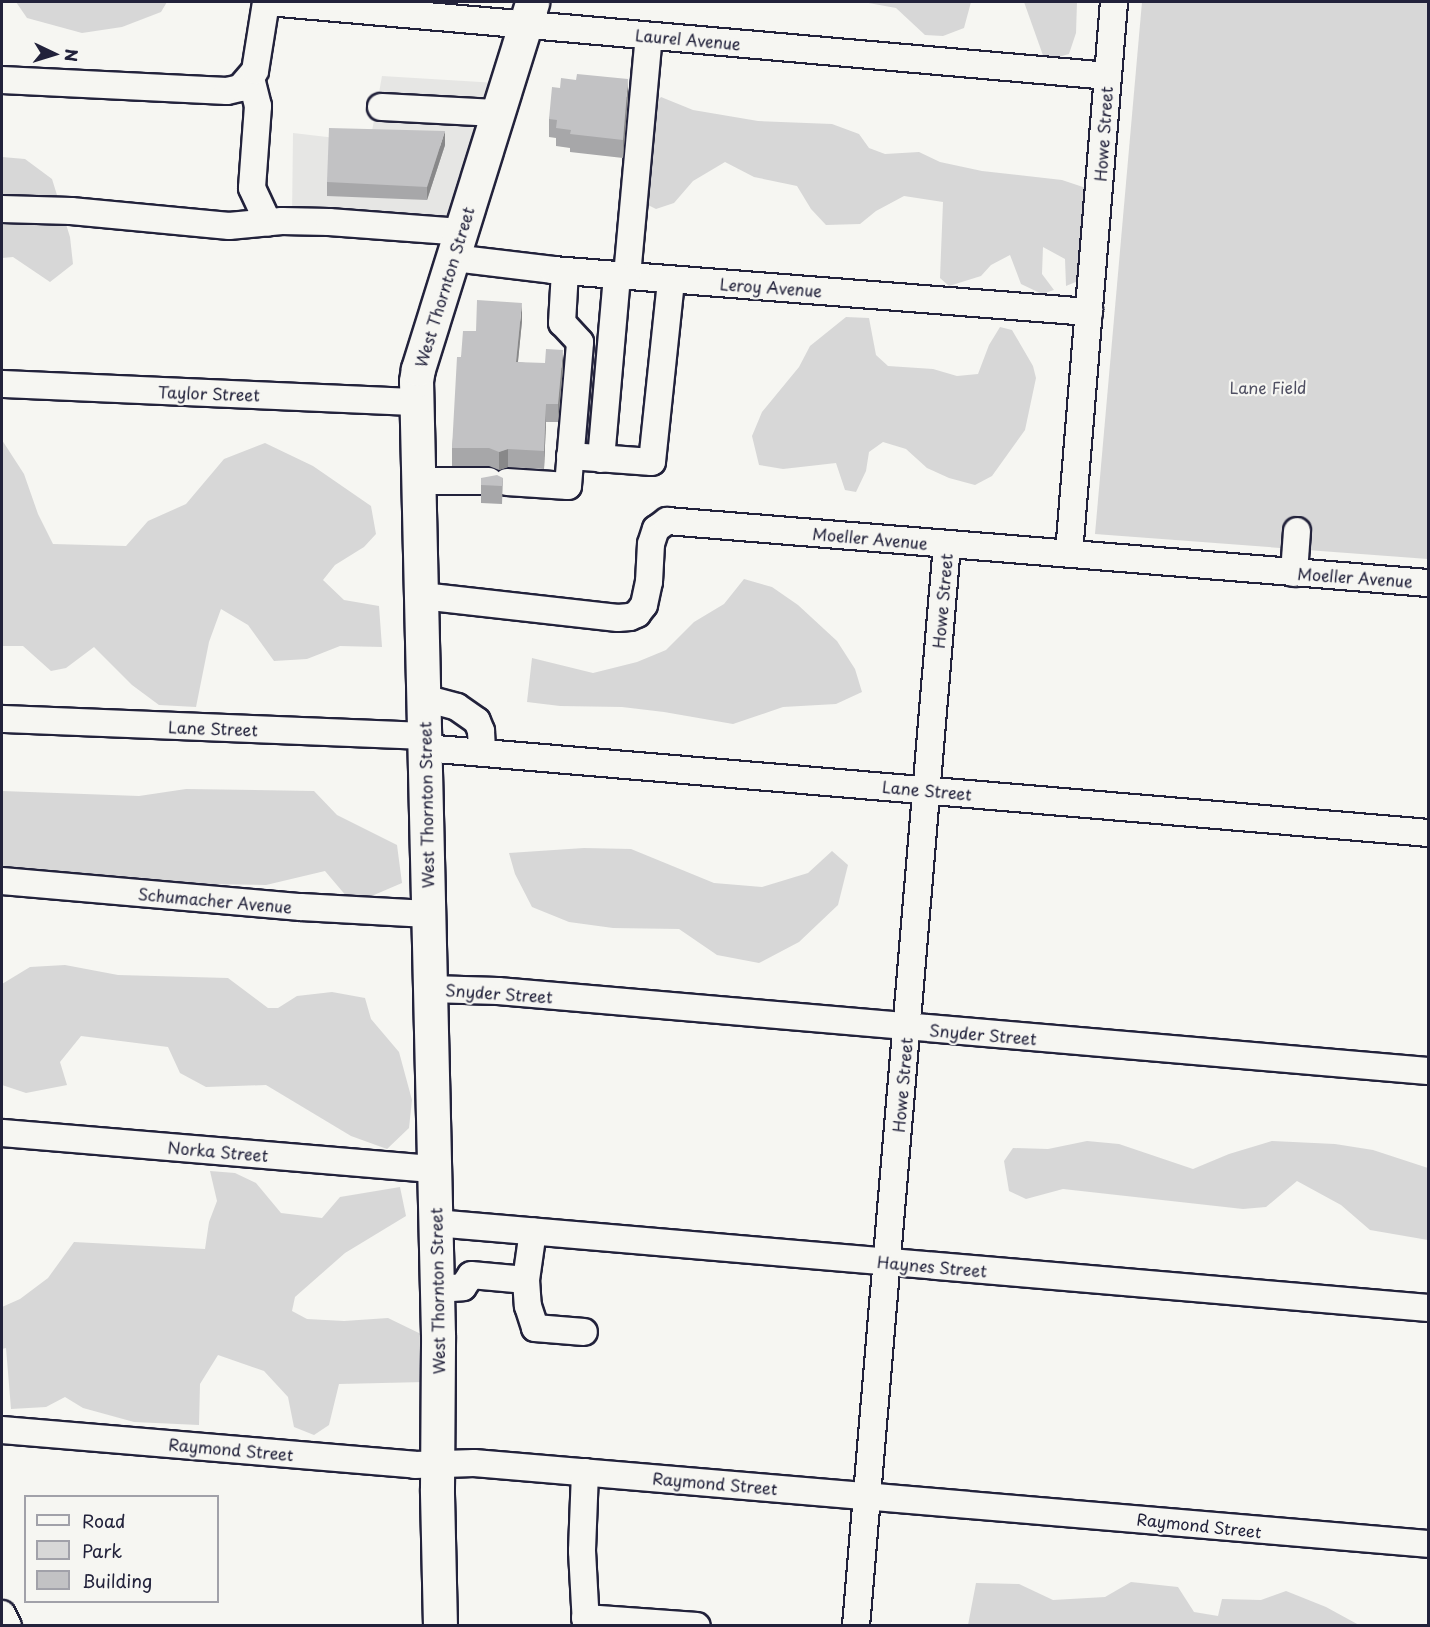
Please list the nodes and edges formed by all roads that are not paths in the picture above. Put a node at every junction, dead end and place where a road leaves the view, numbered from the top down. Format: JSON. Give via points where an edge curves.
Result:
{"nodes":[{"id":1,"x":267,"y":2,"type":"edge"},
{"id":2,"x":1114,"y":2,"type":"edge"},
{"id":3,"x":528,"y":13,"type":"edge"},
{"id":4,"x":649,"y":36,"type":"junction"},
{"id":5,"x":1108,"y":75,"type":"junction"},
{"id":6,"x":251,"y":78,"type":"junction"},
{"id":7,"x":2,"y":80,"type":"edge"},
{"id":8,"x":381,"y":107,"type":"dead end"},
{"id":9,"x":497,"y":113,"type":"junction"},
{"id":10,"x":2,"y":209,"type":"edge"},
{"id":11,"x":268,"y":223,"type":"junction"},
{"id":12,"x":457,"y":245,"type":"junction"},
{"id":13,"x":565,"y":271,"type":"junction"},
{"id":14,"x":622,"y":276,"type":"junction"},
{"id":15,"x":671,"y":280,"type":"junction"},
{"id":16,"x":1089,"y":312,"type":"junction"},
{"id":17,"x":2,"y":384,"type":"edge"},
{"id":18,"x":417,"y":402,"type":"junction"},
{"id":19,"x":570,"y":456,"type":"junction"},
{"id":20,"x":601,"y":459,"type":"junction"},
{"id":21,"x":418,"y":481,"type":"junction"},
{"id":22,"x":1297,"y":531,"type":"dead end"},
{"id":23,"x":947,"y":544,"type":"junction"},
{"id":24,"x":1069,"y":553,"type":"junction"},
{"id":25,"x":1294,"y":573,"type":"junction"},
{"id":26,"x":1428,"y":583,"type":"edge"},
{"id":27,"x":422,"y":596,"type":"junction"},
{"id":28,"x":424,"y":698,"type":"junction"},
{"id":29,"x":2,"y":719,"type":"edge"},
{"id":30,"x":425,"y":742,"type":"junction"},
{"id":31,"x":482,"y":753,"type":"junction"},
{"id":32,"x":927,"y":790,"type":"junction"},
{"id":33,"x":1428,"y":833,"type":"edge"},
{"id":34,"x":2,"y":881,"type":"edge"},
{"id":35,"x":428,"y":914,"type":"junction"},
{"id":36,"x":430,"y":988,"type":"junction"},
{"id":37,"x":906,"y":1027,"type":"junction"},
{"id":38,"x":1428,"y":1071,"type":"edge"},
{"id":39,"x":2,"y":1133,"type":"edge"},
{"id":40,"x":434,"y":1169,"type":"junction"},
{"id":41,"x":435,"y":1223,"type":"junction"},
{"id":42,"x":533,"y":1231,"type":"junction"},
{"id":43,"x":887,"y":1262,"type":"junction"},
{"id":44,"x":526,"y":1280,"type":"junction"},
{"id":45,"x":437,"y":1289,"type":"junction"},
{"id":46,"x":1428,"y":1308,"type":"edge"},
{"id":47,"x":584,"y":1332,"type":"dead end"},
{"id":48,"x":2,"y":1430,"type":"edge"},
{"id":49,"x":438,"y":1465,"type":"junction"},
{"id":50,"x":585,"y":1472,"type":"junction"},
{"id":51,"x":867,"y":1497,"type":"junction"},
{"id":52,"x":1428,"y":1544,"type":"edge"},
{"id":53,"x":2,"y":1614,"type":"edge"},
{"id":54,"x":586,"y":1622,"type":"edge"},
{"id":55,"x":8,"y":1626,"type":"edge"},
{"id":56,"x":440,"y":1626,"type":"edge"},
{"id":57,"x":697,"y":1626,"type":"edge"},
{"id":58,"x":856,"y":1626,"type":"edge"}],
"edges":[{"from":1,"to":3,"type":"street","name":"Laurel Avenue"},
{"from":1,"to":6,"type":"street","via":[[257,65]]},
{"from":2,"to":5,"type":"street","name":"Howe Street"},
{"from":3,"to":4,"type":"street","name":"Laurel Avenue"},
{"from":3,"to":9,"type":"main road","name":"West Thornton Street"},
{"from":4,"to":5,"type":"street","name":"Laurel Avenue"},
{"from":4,"to":14,"type":"street"},
{"from":5,"to":16,"type":"street","name":"Howe Street"},
{"from":6,"to":7,"type":"street","via":[[240,88],[227,91]]},
{"from":6,"to":11,"type":"street","via":[[258,106],[252,188]]},
{"from":8,"to":9,"type":"street"},
{"from":9,"to":12,"type":"main road","name":"West Thornton Street"},
{"from":10,"to":11,"type":"street","name":"Leroy Avenue","via":[[71,211],[229,226]]},
{"from":11,"to":12,"type":"street","name":"Leroy Avenue","via":[[329,222]]},
{"from":12,"to":13,"type":"street","name":"Leroy Avenue"},
{"from":12,"to":18,"type":"main road","name":"West Thornton Street","via":[[418,369]]},
{"from":13,"to":14,"type":"street","name":"Leroy Avenue"},
{"from":13,"to":19,"type":"street","via":[[562,323],[580,342]]},
{"from":14,"to":15,"type":"street","name":"Leroy Avenue"},
{"from":14,"to":20,"type":"street"},
{"from":15,"to":16,"type":"street","name":"Leroy Avenue"},
{"from":15,"to":20,"type":"street","via":[[652,462]]},
{"from":16,"to":24,"type":"street","name":"Howe Street"},
{"from":17,"to":18,"type":"street","name":"Taylor Street"},
{"from":18,"to":21,"type":"main road","name":"West Thornton Street"},
{"from":19,"to":20,"type":"street"},
{"from":19,"to":21,"type":"street","via":[[568,486]]},
{"from":21,"to":27,"type":"main road","name":"West Thornton Street"},
{"from":22,"to":25,"type":"street"},
{"from":23,"to":24,"type":"street","name":"Moeller Avenue"},
{"from":23,"to":27,"type":"street","name":"Moeller Avenue","via":[[667,521],[656,528],[651,543],[644,605],[630,617]]},
{"from":23,"to":32,"type":"street","name":"Howe Street"},
{"from":24,"to":25,"type":"street","name":"Moeller Avenue"},
{"from":25,"to":26,"type":"street","name":"Moeller Avenue"},
{"from":27,"to":28,"type":"main road","name":"West Thornton Street"},
{"from":28,"to":30,"type":"main road","name":"West Thornton Street"},
{"from":28,"to":31,"type":"street","via":[[457,707],[477,721]]},
{"from":29,"to":30,"type":"street","name":"Lane Street"},
{"from":30,"to":31,"type":"street","name":"Lane Street"},
{"from":30,"to":35,"type":"main road","name":"West Thornton Street"},
{"from":31,"to":32,"type":"street","name":"Lane Street"},
{"from":32,"to":33,"type":"street","name":"Lane Street"},
{"from":32,"to":37,"type":"street","name":"Howe Street"},
{"from":34,"to":35,"type":"street","name":"Schumacher Avenue"},
{"from":35,"to":36,"type":"main road","name":"West Thornton Street"},
{"from":36,"to":37,"type":"street","name":"Snyder Street"},
{"from":36,"to":40,"type":"main road","name":"West Thornton Street"},
{"from":37,"to":38,"type":"street","name":"Snyder Street"},
{"from":37,"to":43,"type":"street","name":"Howe Street"},
{"from":39,"to":40,"type":"street","name":"Norka Street"},
{"from":40,"to":41,"type":"main road","name":"West Thornton Street"},
{"from":41,"to":42,"type":"street","name":"Haynes Street"},
{"from":41,"to":45,"type":"main road","name":"West Thornton Street"},
{"from":42,"to":43,"type":"street","name":"Haynes Street"},
{"from":42,"to":44,"type":"street"},
{"from":43,"to":46,"type":"street","name":"Haynes Street"},
{"from":43,"to":51,"type":"street","name":"Howe Street"},
{"from":44,"to":45,"type":"street","via":[[471,1275],[463,1287]]},
{"from":44,"to":47,"type":"street","via":[[535,1328]]},
{"from":45,"to":49,"type":"main road","name":"West Thornton Street"},
{"from":48,"to":49,"type":"street","name":"Raymond Street"},
{"from":49,"to":50,"type":"street","name":"Raymond Street","via":[[474,1462]]},
{"from":49,"to":56,"type":"main road","name":"West Thornton Street"},
{"from":50,"to":51,"type":"street","name":"Raymond Street"},
{"from":50,"to":54,"type":"street","via":[[582,1551]]},
{"from":51,"to":52,"type":"street","name":"Raymond Street"},
{"from":51,"to":58,"type":"street","name":"Howe Street"},
{"from":53,"to":55,"type":"street"},
{"from":54,"to":57,"type":"street"}]}
